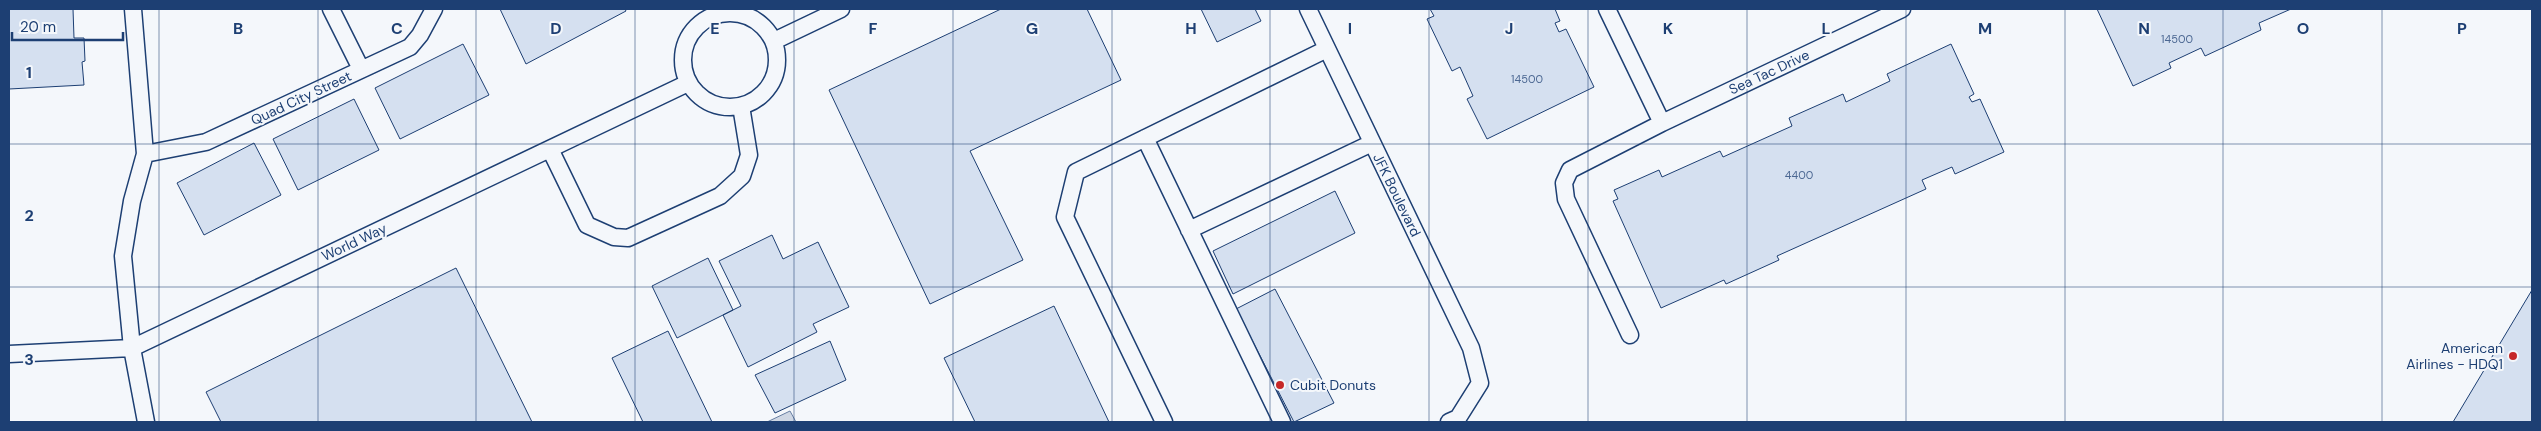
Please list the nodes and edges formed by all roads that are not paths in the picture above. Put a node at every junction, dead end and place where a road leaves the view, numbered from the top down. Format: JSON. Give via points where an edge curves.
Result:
{"nodes":[{"id":1,"x":133,"y":9,"type":"edge"},
{"id":2,"x":331,"y":9,"type":"edge"},
{"id":3,"x":434,"y":9,"type":"edge"},
{"id":4,"x":841,"y":9,"type":"edge"},
{"id":5,"x":1308,"y":9,"type":"edge"},
{"id":6,"x":1607,"y":9,"type":"edge"},
{"id":7,"x":1902,"y":9,"type":"edge"},
{"id":8,"x":711,"y":12,"type":"edge"},
{"id":9,"x":774,"y":41,"type":"junction"},
{"id":10,"x":1327,"y":49,"type":"junction"},
{"id":11,"x":361,"y":69,"type":"junction"},
{"id":12,"x":688,"y":83,"type":"junction"},
{"id":13,"x":741,"y":106,"type":"junction"},
{"id":14,"x":1662,"y":123,"type":"junction"},
{"id":15,"x":1145,"y":138,"type":"junction"},
{"id":16,"x":1372,"y":143,"type":"junction"},
{"id":17,"x":550,"y":149,"type":"junction"},
{"id":18,"x":145,"y":154,"type":"junction"},
{"id":19,"x":1189,"y":230,"type":"junction"},
{"id":20,"x":1630,"y":335,"type":"dead end"},
{"id":21,"x":132,"y":348,"type":"junction"},
{"id":22,"x":9,"y":354,"type":"edge"},
{"id":23,"x":146,"y":422,"type":"edge"},
{"id":24,"x":1164,"y":422,"type":"edge"},
{"id":25,"x":1282,"y":422,"type":"edge"},
{"id":26,"x":1450,"y":422,"type":"edge"}],
"edges":[{"from":1,"to":18,"type":"lane"},
{"from":2,"to":11,"type":"lane"},
{"from":3,"to":11,"type":"lane","name":"Quad City Street","via":[[410,46]]},
{"from":4,"to":9,"type":"lane"},
{"from":5,"to":10,"type":"lane","name":"JFK Boulevard"},
{"from":6,"to":14,"type":"lane"},
{"from":7,"to":14,"type":"lane","name":"Sea Tac Drive"},
{"from":8,"to":9,"type":"lane","via":[[737,12],[759,22]]},
{"from":8,"to":12,"type":"lane","via":[[692,31],[682,56]]},
{"from":9,"to":13,"type":"lane","via":[[778,61],[773,82],[760,97]]},
{"from":10,"to":15,"type":"lane"},
{"from":10,"to":16,"type":"lane","name":"JFK Boulevard"},
{"from":11,"to":18,"type":"lane","name":"Quad City Street","via":[[206,142]]},
{"from":12,"to":13,"type":"lane","via":[[702,98],[720,107]]},
{"from":12,"to":17,"type":"lane","name":"World Way"},
{"from":13,"to":17,"type":"lane","via":[[749,154],[742,176],[720,196],[628,238],[608,235],[587,226]]},
{"from":14,"to":20,"type":"lane","name":"Sea Tac Drive","via":[[1570,170],[1564,183],[1566,199]]},
{"from":15,"to":19,"type":"lane"},
{"from":15,"to":24,"type":"lane","via":[[1076,172],[1066,217]]},
{"from":16,"to":19,"type":"lane"},
{"from":16,"to":26,"type":"lane","name":"JFK Boulevard","via":[[1471,348],[1480,383],[1458,418]]},
{"from":17,"to":21,"type":"lane","name":"World Way"},
{"from":18,"to":21,"type":"lane","via":[[132,201],[123,256]]},
{"from":19,"to":25,"type":"lane"},
{"from":21,"to":22,"type":"lane","name":"World Way"},
{"from":21,"to":23,"type":"lane"}]}
